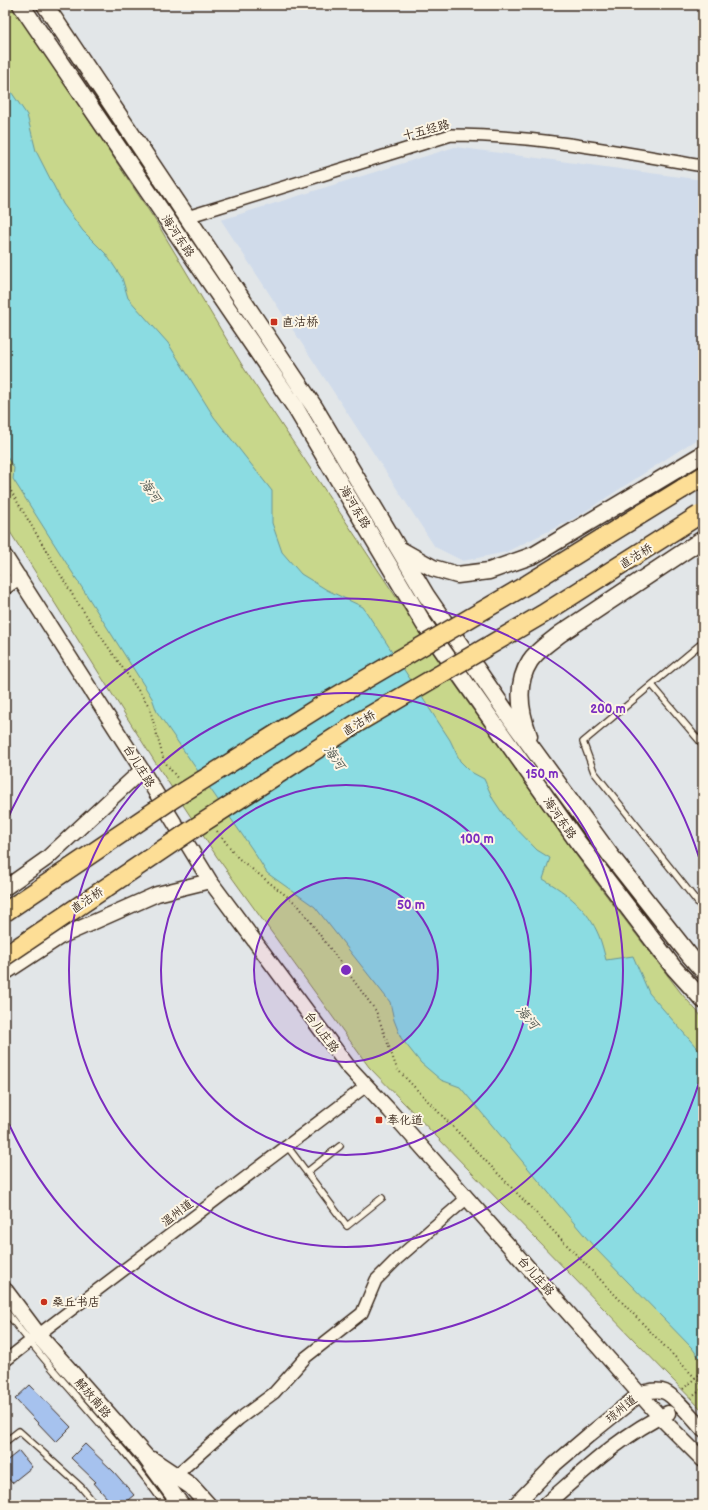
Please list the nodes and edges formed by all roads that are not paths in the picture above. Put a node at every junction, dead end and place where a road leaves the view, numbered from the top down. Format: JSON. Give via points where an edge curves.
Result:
{"nodes":[{"id":1,"x":21,"y":5,"type":"edge"},
{"id":2,"x":45,"y":5,"type":"edge"},
{"id":3,"x":703,"y":166,"type":"edge"},
{"id":4,"x":187,"y":217,"type":"junction"},
{"id":5,"x":703,"y":454,"type":"edge"},
{"id":6,"x":703,"y":476,"type":"edge"},
{"id":7,"x":701,"y":514,"type":"edge"},
{"id":8,"x":703,"y":539,"type":"edge"},
{"id":9,"x":399,"y":548,"type":"junction"},
{"id":10,"x":5,"y":556,"type":"edge"},
{"id":11,"x":19,"y":577,"type":"junction"},
{"id":12,"x":5,"y":587,"type":"edge"},
{"id":13,"x":703,"y":642,"type":"edge"},
{"id":14,"x":652,"y":685,"type":"junction"},
{"id":15,"x":703,"y":745,"type":"edge"},
{"id":16,"x":536,"y":752,"type":"junction"},
{"id":17,"x":142,"y":770,"type":"junction"},
{"id":18,"x":210,"y":881,"type":"junction"},
{"id":19,"x":5,"y":888,"type":"edge"},
{"id":20,"x":703,"y":909,"type":"edge"},
{"id":21,"x":5,"y":912,"type":"edge"},
{"id":22,"x":5,"y":956,"type":"edge"},
{"id":23,"x":703,"y":971,"type":"edge"},
{"id":24,"x":5,"y":973,"type":"edge"},
{"id":25,"x":703,"y":1000,"type":"edge"},
{"id":26,"x":366,"y":1086,"type":"junction"},
{"id":27,"x":288,"y":1146,"type":"junction"},
{"id":28,"x":340,"y":1146,"type":"dead end"},
{"id":29,"x":307,"y":1172,"type":"junction"},
{"id":30,"x":382,"y":1198,"type":"dead end"},
{"id":31,"x":467,"y":1198,"type":"junction"},
{"id":32,"x":5,"y":1290,"type":"edge"},
{"id":33,"x":5,"y":1310,"type":"edge"},
{"id":34,"x":33,"y":1338,"type":"junction"},
{"id":35,"x":5,"y":1361,"type":"edge"},
{"id":36,"x":640,"y":1394,"type":"junction"},
{"id":37,"x":681,"y":1407,"type":"junction"},
{"id":38,"x":660,"y":1417,"type":"junction"},
{"id":39,"x":703,"y":1430,"type":"edge"},
{"id":40,"x":5,"y":1442,"type":"edge"},
{"id":41,"x":145,"y":1456,"type":"junction"},
{"id":42,"x":703,"y":1460,"type":"edge"},
{"id":43,"x":176,"y":1475,"type":"junction"},
{"id":44,"x":96,"y":1505,"type":"edge"},
{"id":45,"x":165,"y":1505,"type":"edge"},
{"id":46,"x":181,"y":1505,"type":"edge"},
{"id":47,"x":208,"y":1505,"type":"edge"},
{"id":48,"x":515,"y":1505,"type":"edge"},
{"id":49,"x":545,"y":1505,"type":"edge"}],
"edges":[{"from":1,"to":25,"type":"main road","name":"海河东路","via":[[296,407],[424,624],[577,841],[674,968]]},
{"from":2,"to":4,"type":"main road","name":"海河东路"},
{"from":3,"to":4,"type":"street","name":"十五经路","via":[[593,148],[482,135],[451,135]]},
{"from":4,"to":9,"type":"main road","name":"海河东路","via":[[315,408]]},
{"from":5,"to":9,"type":"main road","via":[[534,555],[489,571],[457,575],[433,568]]},
{"from":6,"to":21,"type":"main road","bridge":true,"via":[[174,798]]},
{"from":7,"to":22,"type":"main road","name":"直沽桥","bridge":true,"via":[[543,614],[359,722],[193,829]]},
{"from":8,"to":16,"type":"main road","via":[[560,634],[530,661],[520,690],[523,720]]},
{"from":9,"to":16,"type":"main road","name":"海河东路","via":[[426,595]]},
{"from":10,"to":11,"type":"street","name":"台儿庄路"},
{"from":11,"to":12,"type":"street"},
{"from":11,"to":17,"type":"street","name":"台儿庄路"},
{"from":13,"to":14,"type":"lane"},
{"from":14,"to":15,"type":"lane"},
{"from":14,"to":20,"type":"lane","via":[[584,742],[594,772]]},
{"from":16,"to":23,"type":"main road","name":"海河东路","via":[[611,856]]},
{"from":17,"to":18,"type":"street","name":"台儿庄路"},
{"from":17,"to":19,"type":"street","via":[[46,860]]},
{"from":18,"to":24,"type":"street","via":[[157,894],[60,937]]},
{"from":18,"to":26,"type":"street","name":"台儿庄路","via":[[347,1065]]},
{"from":26,"to":27,"type":"street","name":"温州道"},
{"from":26,"to":31,"type":"street","name":"台儿庄路"},
{"from":27,"to":29,"type":"lane"},
{"from":27,"to":34,"type":"street","name":"温州道"},
{"from":28,"to":29,"type":"lane"},
{"from":29,"to":30,"type":"lane","via":[[347,1226]]},
{"from":31,"to":36,"type":"street","name":"台儿庄路"},
{"from":31,"to":43,"type":"street","via":[[376,1280],[362,1313],[306,1357],[274,1393]]},
{"from":32,"to":34,"type":"main road","name":"解放南路"},
{"from":33,"to":34,"type":"lane","name":"解放南路"},
{"from":34,"to":35,"type":"street","name":"温州道"},
{"from":34,"to":41,"type":"main road","name":"解放南路"},
{"from":34,"to":45,"type":"lane","name":"解放南路","via":[[136,1465]]},
{"from":36,"to":37,"type":"street","name":"琼州道","via":[[647,1391],[664,1392]]},
{"from":36,"to":38,"type":"street","name":"台儿庄路"},
{"from":36,"to":48,"type":"street","name":"琼州道","via":[[554,1464]]},
{"from":37,"to":38,"type":"street"},
{"from":37,"to":39,"type":"street"},
{"from":38,"to":42,"type":"street","name":"台儿庄路"},
{"from":38,"to":49,"type":"street","via":[[624,1439]]},
{"from":40,"to":44,"type":"lane","via":[[19,1431],[81,1487]]},
{"from":41,"to":43,"type":"main road"},
{"from":41,"to":46,"type":"main road","name":"解放南路"},
{"from":43,"to":47,"type":"main road","via":[[191,1486]]}]}
